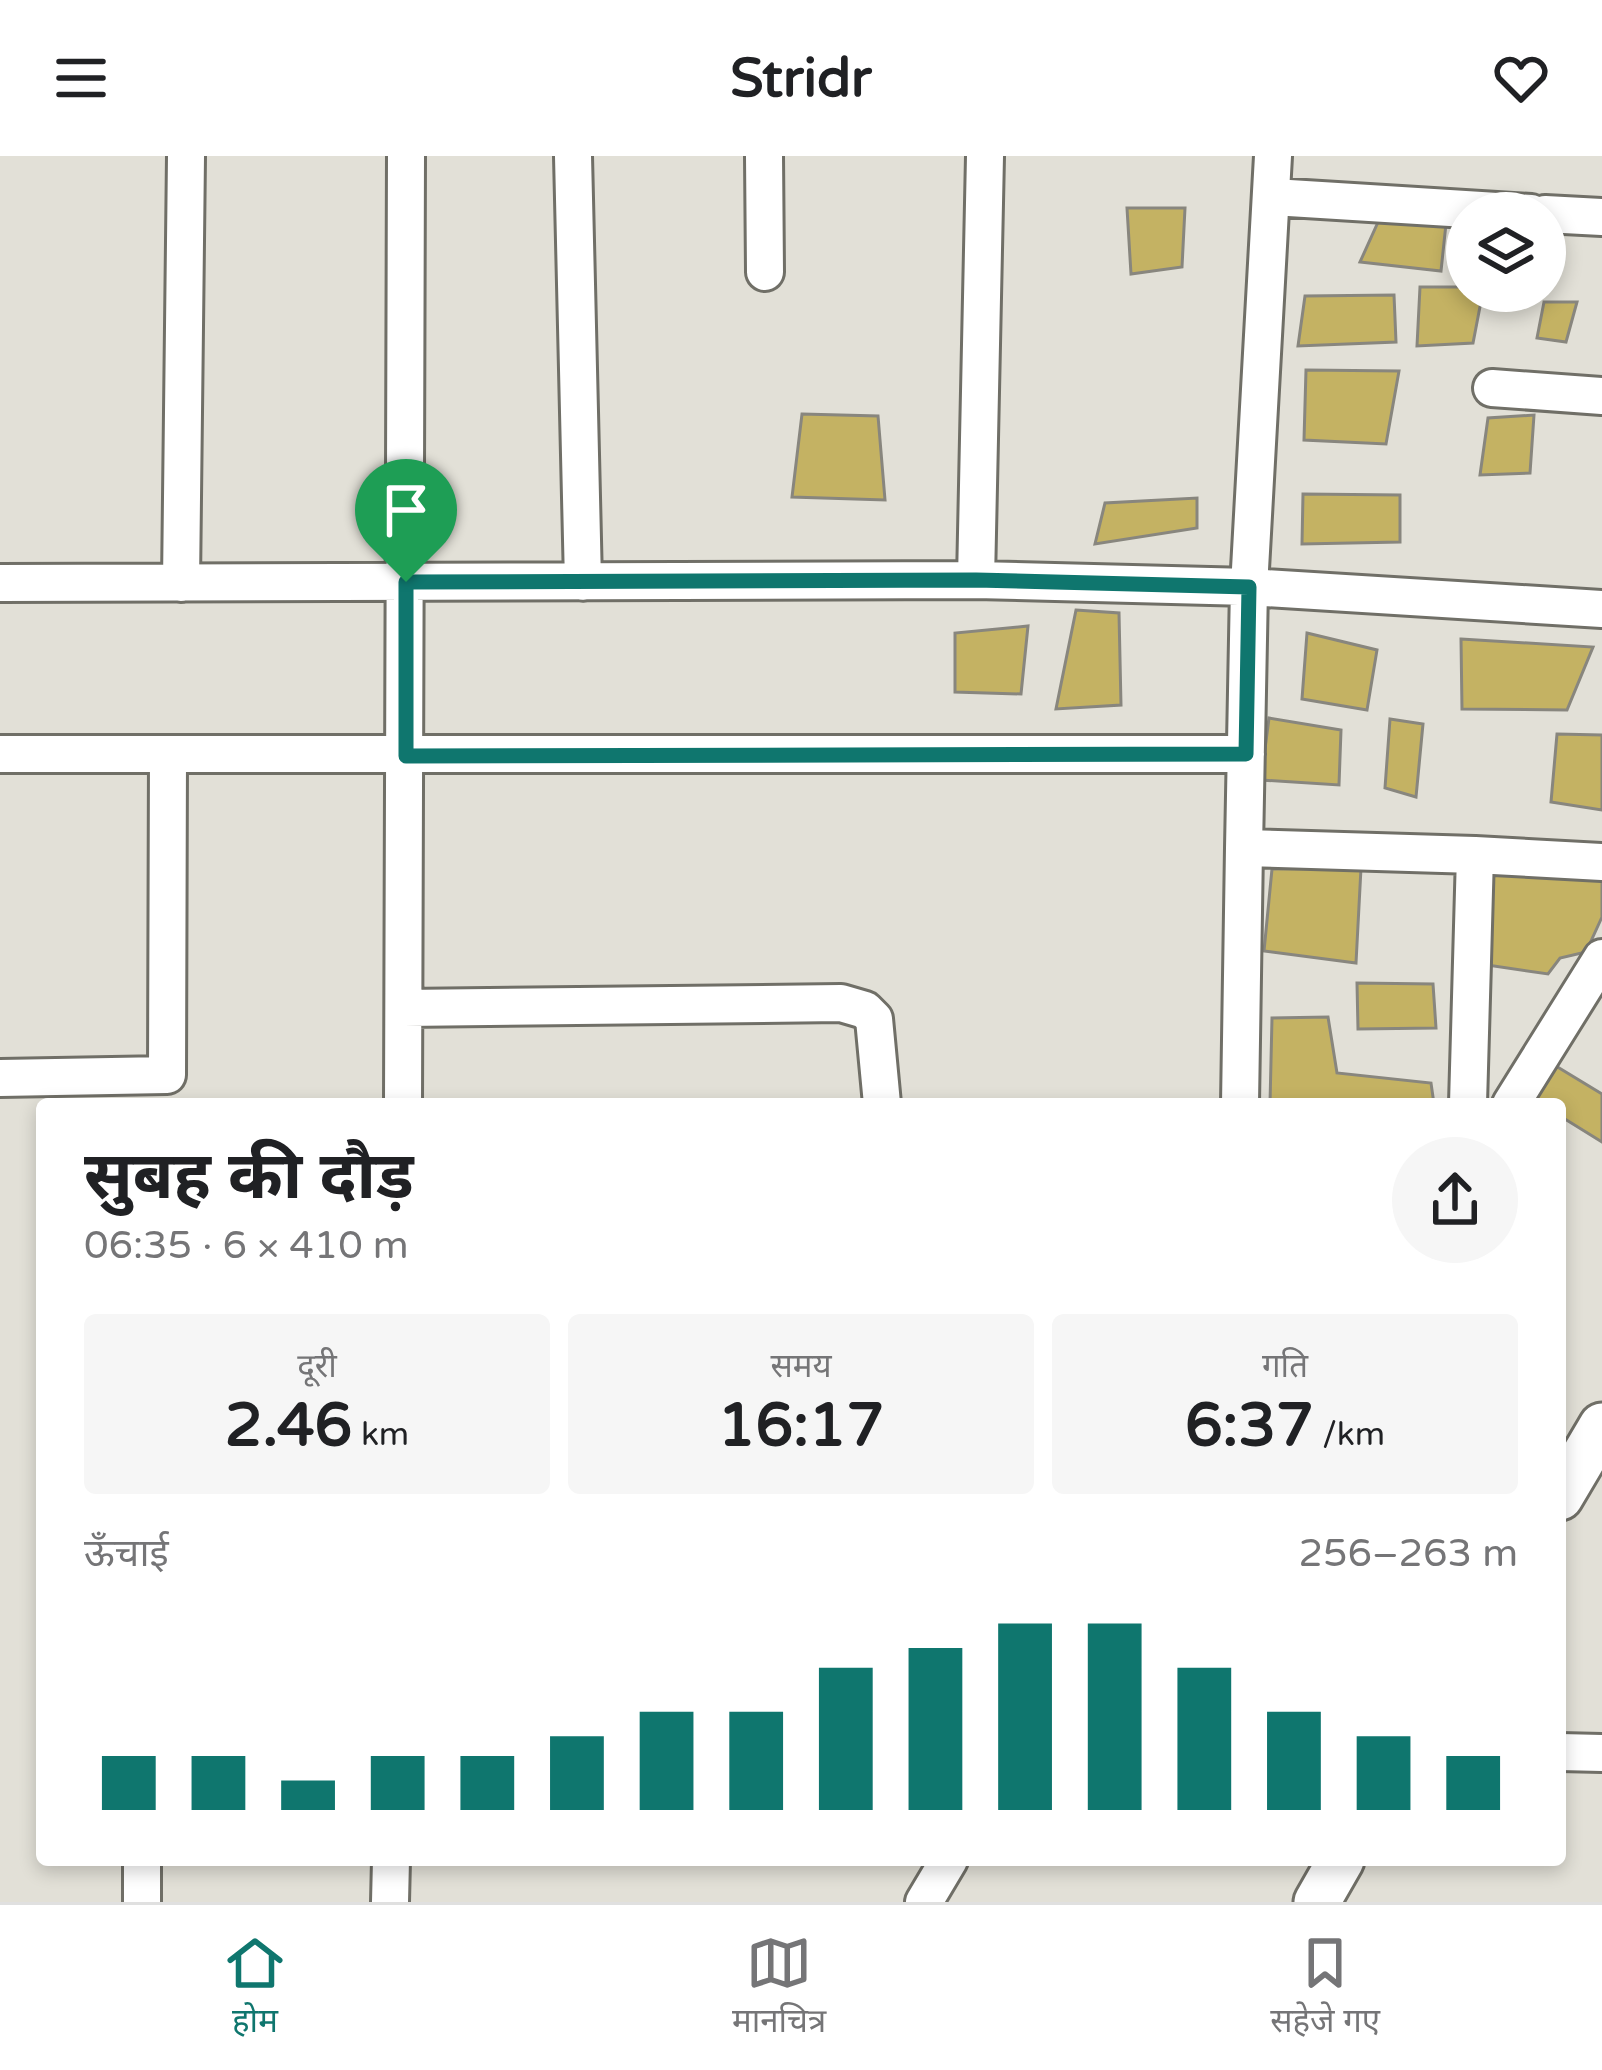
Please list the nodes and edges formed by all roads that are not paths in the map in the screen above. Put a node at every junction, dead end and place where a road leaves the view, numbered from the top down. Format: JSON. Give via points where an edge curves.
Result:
{"nodes":[{"id":1,"x":186,"y":156,"type":"edge"},
{"id":2,"x":406,"y":156,"type":"edge"},
{"id":3,"x":573,"y":156,"type":"edge"},
{"id":4,"x":764,"y":156,"type":"edge"},
{"id":5,"x":985,"y":156,"type":"edge"},
{"id":6,"x":1273,"y":156,"type":"edge"},
{"id":7,"x":1273,"y":196,"type":"junction"},
{"id":8,"x":1446,"y":207,"type":"edge"},
{"id":9,"x":1566,"y":215,"type":"edge"},
{"id":10,"x":1602,"y":218,"type":"edge"},
{"id":11,"x":765,"y":272,"type":"dead end"},
{"id":12,"x":1492,"y":388,"type":"dead end"},
{"id":13,"x":1602,"y":396,"type":"edge"},
{"id":14,"x":976,"y":580,"type":"junction"},
{"id":15,"x":583,"y":581,"type":"junction"},
{"id":16,"x":406,"y":582,"type":"junction"},
{"id":17,"x":0,"y":583,"type":"edge"},
{"id":18,"x":181,"y":583,"type":"junction"},
{"id":19,"x":1249,"y":587,"type":"junction"},
{"id":20,"x":1602,"y":610,"type":"edge"},
{"id":21,"x":0,"y":754,"type":"edge"},
{"id":22,"x":1246,"y":754,"type":"junction"},
{"id":23,"x":168,"y":755,"type":"junction"},
{"id":24,"x":406,"y":756,"type":"junction"},
{"id":25,"x":1244,"y":848,"type":"junction"},
{"id":26,"x":1475,"y":855,"type":"junction"},
{"id":27,"x":1602,"y":862,"type":"edge"},
{"id":28,"x":1602,"y":958,"type":"edge"},
{"id":29,"x":404,"y":1008,"type":"junction"},
{"id":30,"x":0,"y":1078,"type":"edge"},
{"id":31,"x":168,"y":1089,"type":"edge"},
{"id":32,"x":403,"y":1098,"type":"edge"},
{"id":33,"x":881,"y":1098,"type":"edge"},
{"id":34,"x":1240,"y":1098,"type":"edge"},
{"id":35,"x":1468,"y":1098,"type":"edge"},
{"id":36,"x":1515,"y":1098,"type":"edge"},
{"id":37,"x":1602,"y":1426,"type":"edge"},
{"id":38,"x":1566,"y":1488,"type":"edge"},
{"id":39,"x":1566,"y":1752,"type":"edge"},
{"id":40,"x":1602,"y":1753,"type":"edge"},
{"id":41,"x":142,"y":1866,"type":"edge"},
{"id":42,"x":391,"y":1866,"type":"edge"},
{"id":43,"x":945,"y":1866,"type":"edge"},
{"id":44,"x":1338,"y":1866,"type":"edge"},
{"id":45,"x":142,"y":1902,"type":"edge"},
{"id":46,"x":390,"y":1902,"type":"edge"},
{"id":47,"x":924,"y":1902,"type":"edge"},
{"id":48,"x":1317,"y":1902,"type":"edge"}],
"edges":[{"from":1,"to":18,"type":"street"},
{"from":2,"to":16,"type":"street"},
{"from":3,"to":15,"type":"street"},
{"from":4,"to":11,"type":"street"},
{"from":5,"to":14,"type":"street"},
{"from":6,"to":7,"type":"street"},
{"from":7,"to":8,"type":"street"},
{"from":7,"to":19,"type":"street"},
{"from":9,"to":10,"type":"street"},
{"from":12,"to":13,"type":"street"},
{"from":14,"to":15,"type":"street"},
{"from":14,"to":19,"type":"street"},
{"from":15,"to":16,"type":"street"},
{"from":16,"to":18,"type":"street"},
{"from":16,"to":24,"type":"street"},
{"from":17,"to":18,"type":"street"},
{"from":19,"to":20,"type":"street"},
{"from":19,"to":22,"type":"street"},
{"from":21,"to":23,"type":"street"},
{"from":22,"to":24,"type":"street"},
{"from":22,"to":25,"type":"street"},
{"from":23,"to":24,"type":"street"},
{"from":23,"to":31,"type":"street"},
{"from":24,"to":29,"type":"street"},
{"from":25,"to":26,"type":"street"},
{"from":25,"to":34,"type":"street"},
{"from":26,"to":27,"type":"street"},
{"from":26,"to":35,"type":"street"},
{"from":28,"to":36,"type":"street"},
{"from":29,"to":32,"type":"street"},
{"from":29,"to":33,"type":"street","via":[[841,1004],[874,1019]]},
{"from":30,"to":31,"type":"street"},
{"from":37,"to":38,"type":"street"},
{"from":39,"to":40,"type":"street"},
{"from":41,"to":45,"type":"street"},
{"from":42,"to":46,"type":"street"},
{"from":43,"to":47,"type":"street"},
{"from":44,"to":48,"type":"street"}]}
